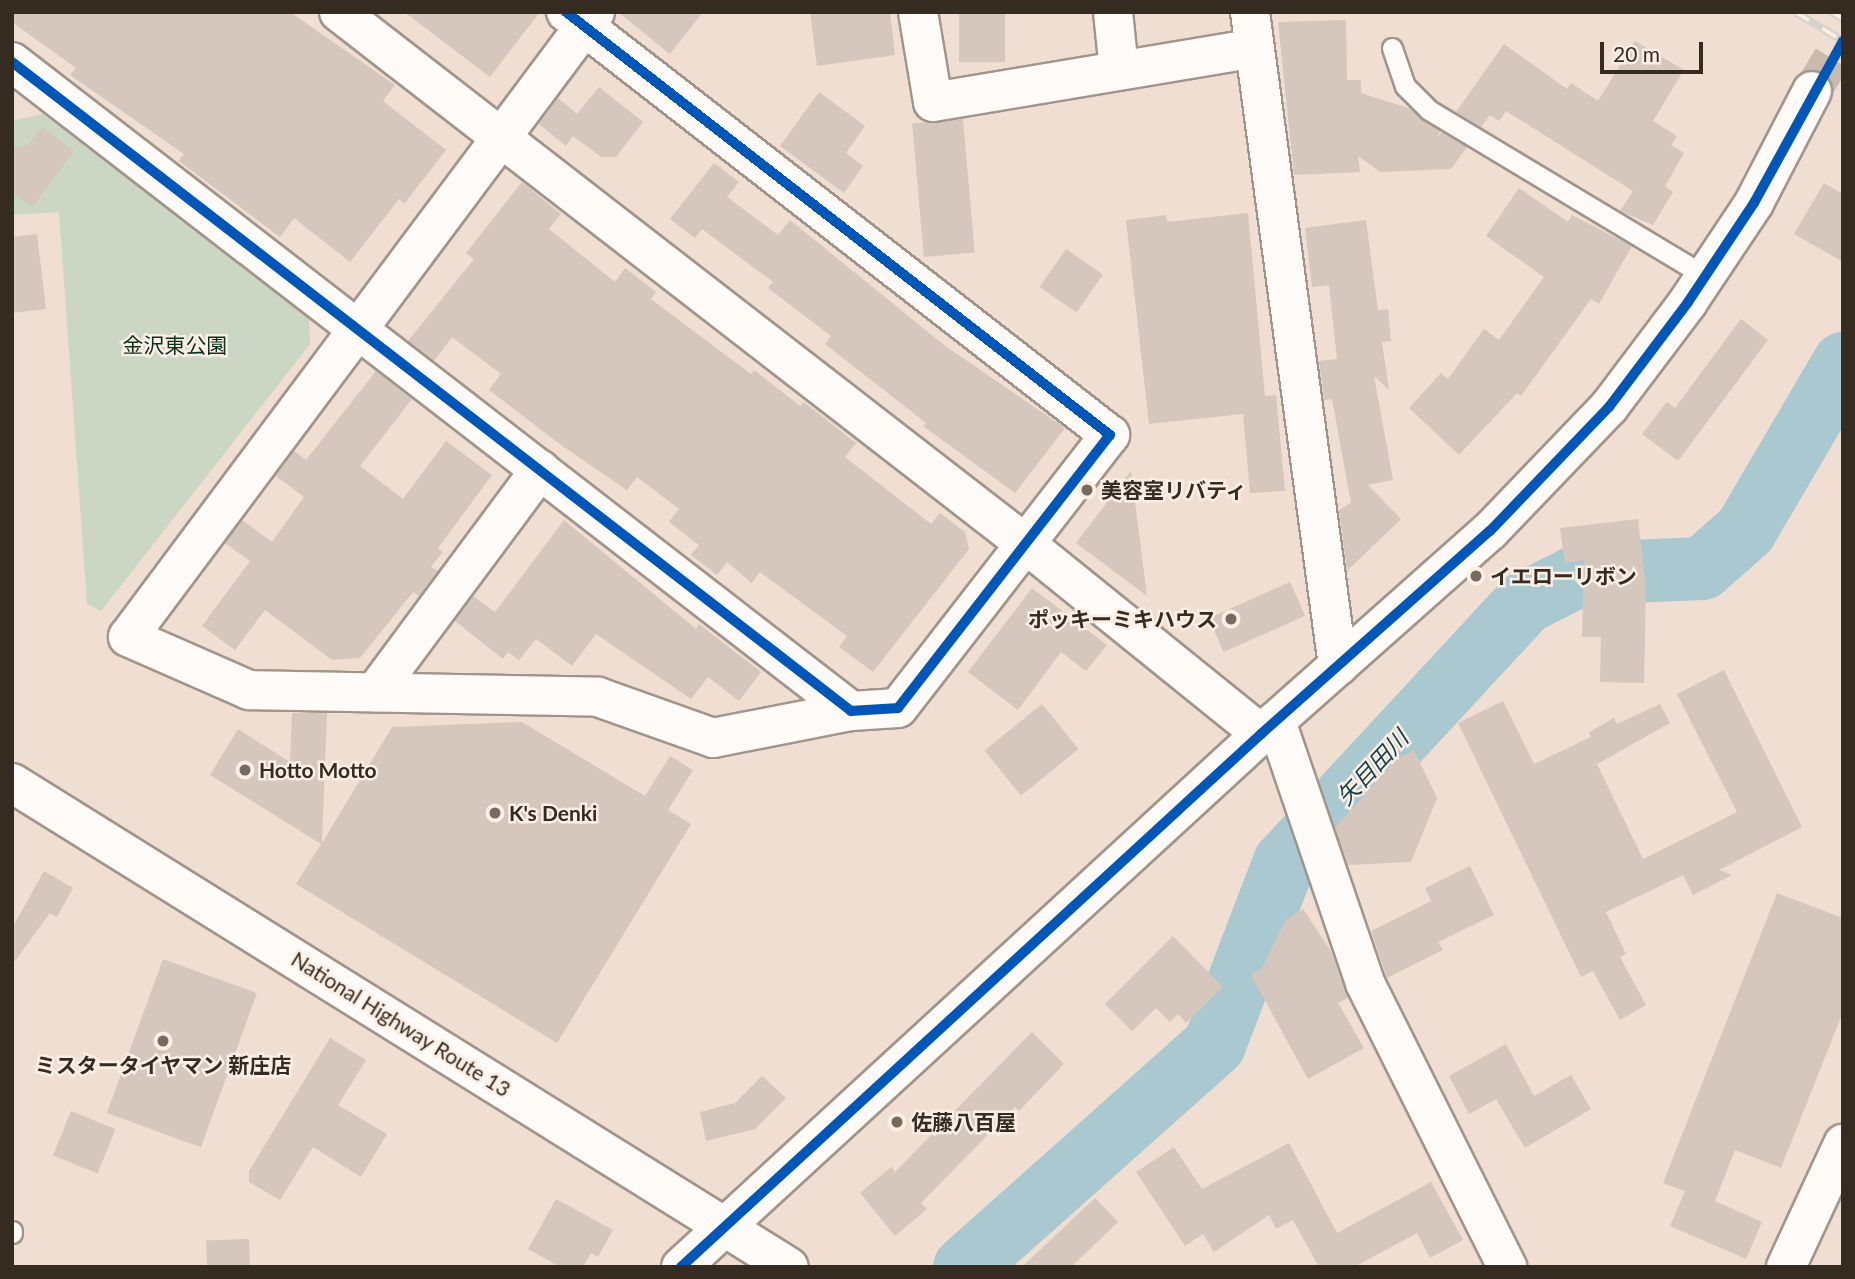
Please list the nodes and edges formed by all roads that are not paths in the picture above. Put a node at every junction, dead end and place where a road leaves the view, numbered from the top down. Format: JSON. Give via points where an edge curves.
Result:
{"nodes":[{"id":1,"x":339,"y":12,"type":"edge"},
{"id":2,"x":918,"y":12,"type":"edge"},
{"id":3,"x":1113,"y":12,"type":"edge"},
{"id":4,"x":582,"y":17,"type":"edge"},
{"id":5,"x":1252,"y":30,"type":"edge"},
{"id":6,"x":1392,"y":48,"type":"dead end"},
{"id":7,"x":12,"y":62,"type":"edge"},
{"id":8,"x":1119,"y":70,"type":"junction"},
{"id":9,"x":1812,"y":91,"type":"tunnel mouth"},
{"id":10,"x":504,"y":136,"type":"junction"},
{"id":11,"x":1705,"y":276,"type":"junction"},
{"id":12,"x":356,"y":328,"type":"junction"},
{"id":13,"x":540,"y":470,"type":"junction"},
{"id":14,"x":1027,"y":545,"type":"junction"},
{"id":15,"x":1338,"y":666,"type":"junction"},
{"id":16,"x":375,"y":692,"type":"junction"},
{"id":17,"x":851,"y":711,"type":"junction"},
{"id":18,"x":1269,"y":727,"type":"junction"},
{"id":19,"x":12,"y":783,"type":"edge"},
{"id":20,"x":1843,"y":1144,"type":"edge"},
{"id":21,"x":725,"y":1226,"type":"junction"},
{"id":22,"x":681,"y":1267,"type":"edge"},
{"id":23,"x":789,"y":1267,"type":"edge"},
{"id":24,"x":1507,"y":1267,"type":"edge"},
{"id":25,"x":1786,"y":1267,"type":"edge"}],
"edges":[{"from":1,"to":10,"type":"main road"},
{"from":2,"to":8,"type":"main road","via":[[933,102]]},
{"from":3,"to":8,"type":"main road"},
{"from":4,"to":10,"type":"main road"},
{"from":4,"to":14,"type":"main road","via":[[1110,435]]},
{"from":5,"to":8,"type":"main road"},
{"from":5,"to":15,"type":"main road"},
{"from":6,"to":11,"type":"lane","via":[[1405,86],[1429,110]]},
{"from":7,"to":12,"type":"main road"},
{"from":9,"to":11,"type":"main road","via":[[1754,203]]},
{"from":10,"to":12,"type":"main road"},
{"from":10,"to":14,"type":"main road"},
{"from":11,"to":15,"type":"main road","via":[[1609,407],[1490,531]]},
{"from":12,"to":13,"type":"main road"},
{"from":12,"to":16,"type":"main road","via":[[128,637],[249,690]]},
{"from":13,"to":16,"type":"main road"},
{"from":13,"to":17,"type":"main road"},
{"from":14,"to":17,"type":"main road","via":[[898,708]]},
{"from":14,"to":18,"type":"main road"},
{"from":15,"to":18,"type":"main road"},
{"from":16,"to":17,"type":"main road","via":[[598,696],[713,738]]},
{"from":18,"to":21,"type":"main road"},
{"from":18,"to":24,"type":"main road","via":[[1304,806],[1365,983]]},
{"from":19,"to":21,"type":"main road","name":"National Highway Route 13"},
{"from":20,"to":25,"type":"main road"},
{"from":21,"to":22,"type":"main road"},
{"from":21,"to":23,"type":"main road","name":"National Highway Route 13"}]}
